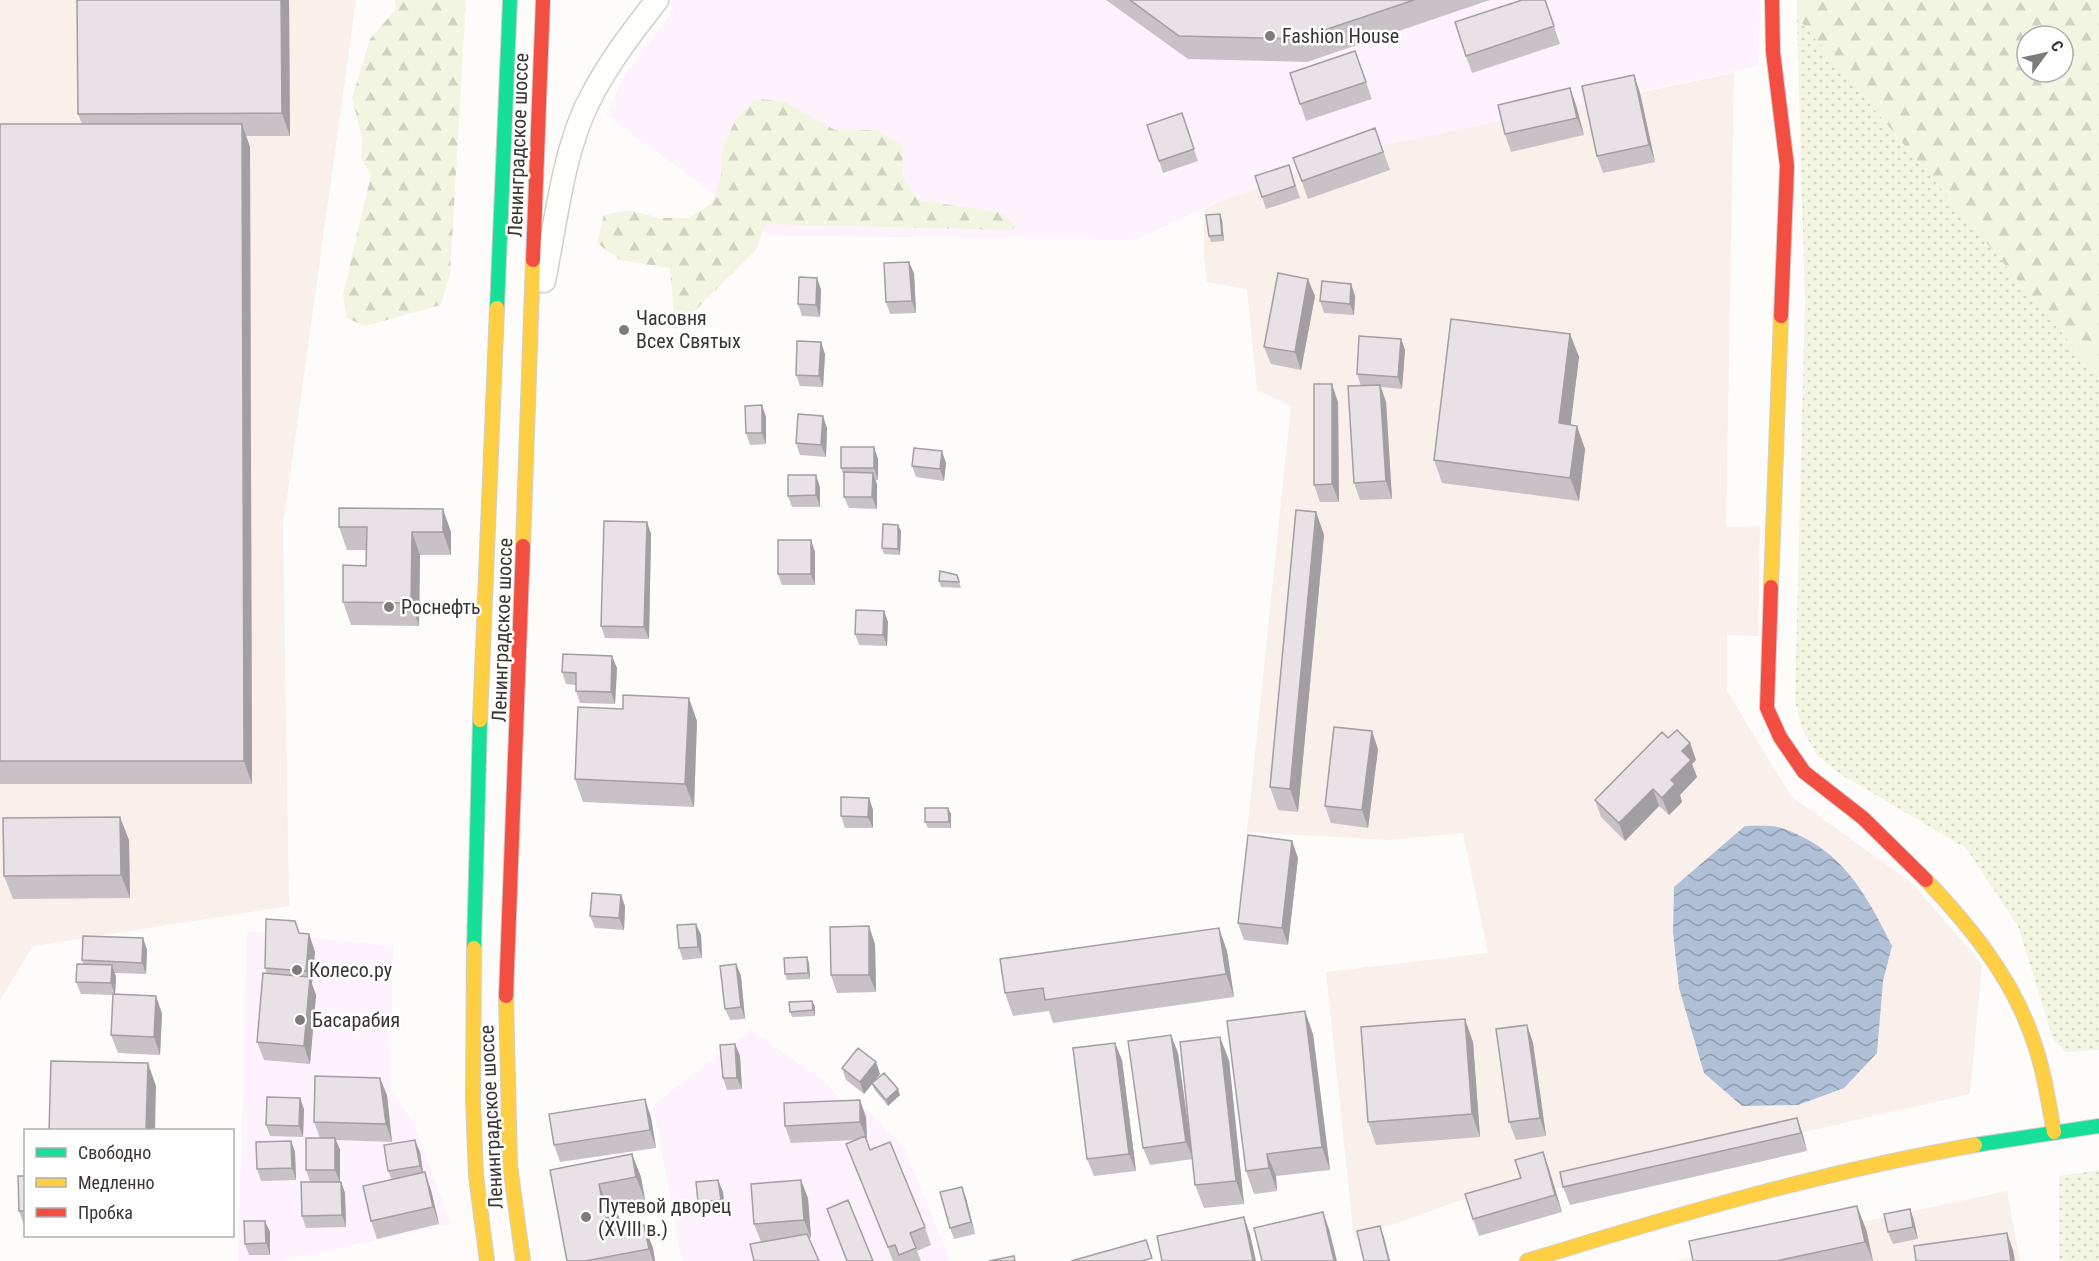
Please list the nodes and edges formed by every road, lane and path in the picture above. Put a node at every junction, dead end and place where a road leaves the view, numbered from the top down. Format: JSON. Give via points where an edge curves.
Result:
{"nodes":[{"id":1,"x":510,"y":0,"type":"edge"},
{"id":2,"x":543,"y":0,"type":"edge"},
{"id":3,"x":657,"y":0,"type":"edge"},
{"id":4,"x":1772,"y":0,"type":"edge"},
{"id":5,"x":531,"y":343,"type":"junction"},
{"id":6,"x":2099,"y":1126,"type":"edge"},
{"id":7,"x":2054,"y":1132,"type":"junction"},
{"id":8,"x":487,"y":1261,"type":"edge"},
{"id":9,"x":523,"y":1261,"type":"edge"},
{"id":10,"x":1527,"y":1261,"type":"edge"}],
"edges":[{"from":1,"to":8,"type":"main road","name":"Ленинградское шоссе","via":[[474,863],[473,1099],[476,1176]]},
{"from":2,"to":5,"type":"main road","name":"Ленинградское шоссе"},
{"from":3,"to":5,"type":"street","via":[[627,38],[590,99],[571,153]]},
{"from":4,"to":7,"type":"main road","via":[[1773,52],[1787,166],[1767,708],[1784,747],[1811,780],[1861,816],[1912,866],[1963,919],[2000,969],[2025,1019],[2043,1072]]},
{"from":5,"to":9,"type":"main road","name":"Ленинградское шоссе","via":[[506,1003],[510,1165]]},
{"from":6,"to":7,"type":"main road"},
{"from":7,"to":10,"type":"main road","via":[[1791,1183]]}]}
